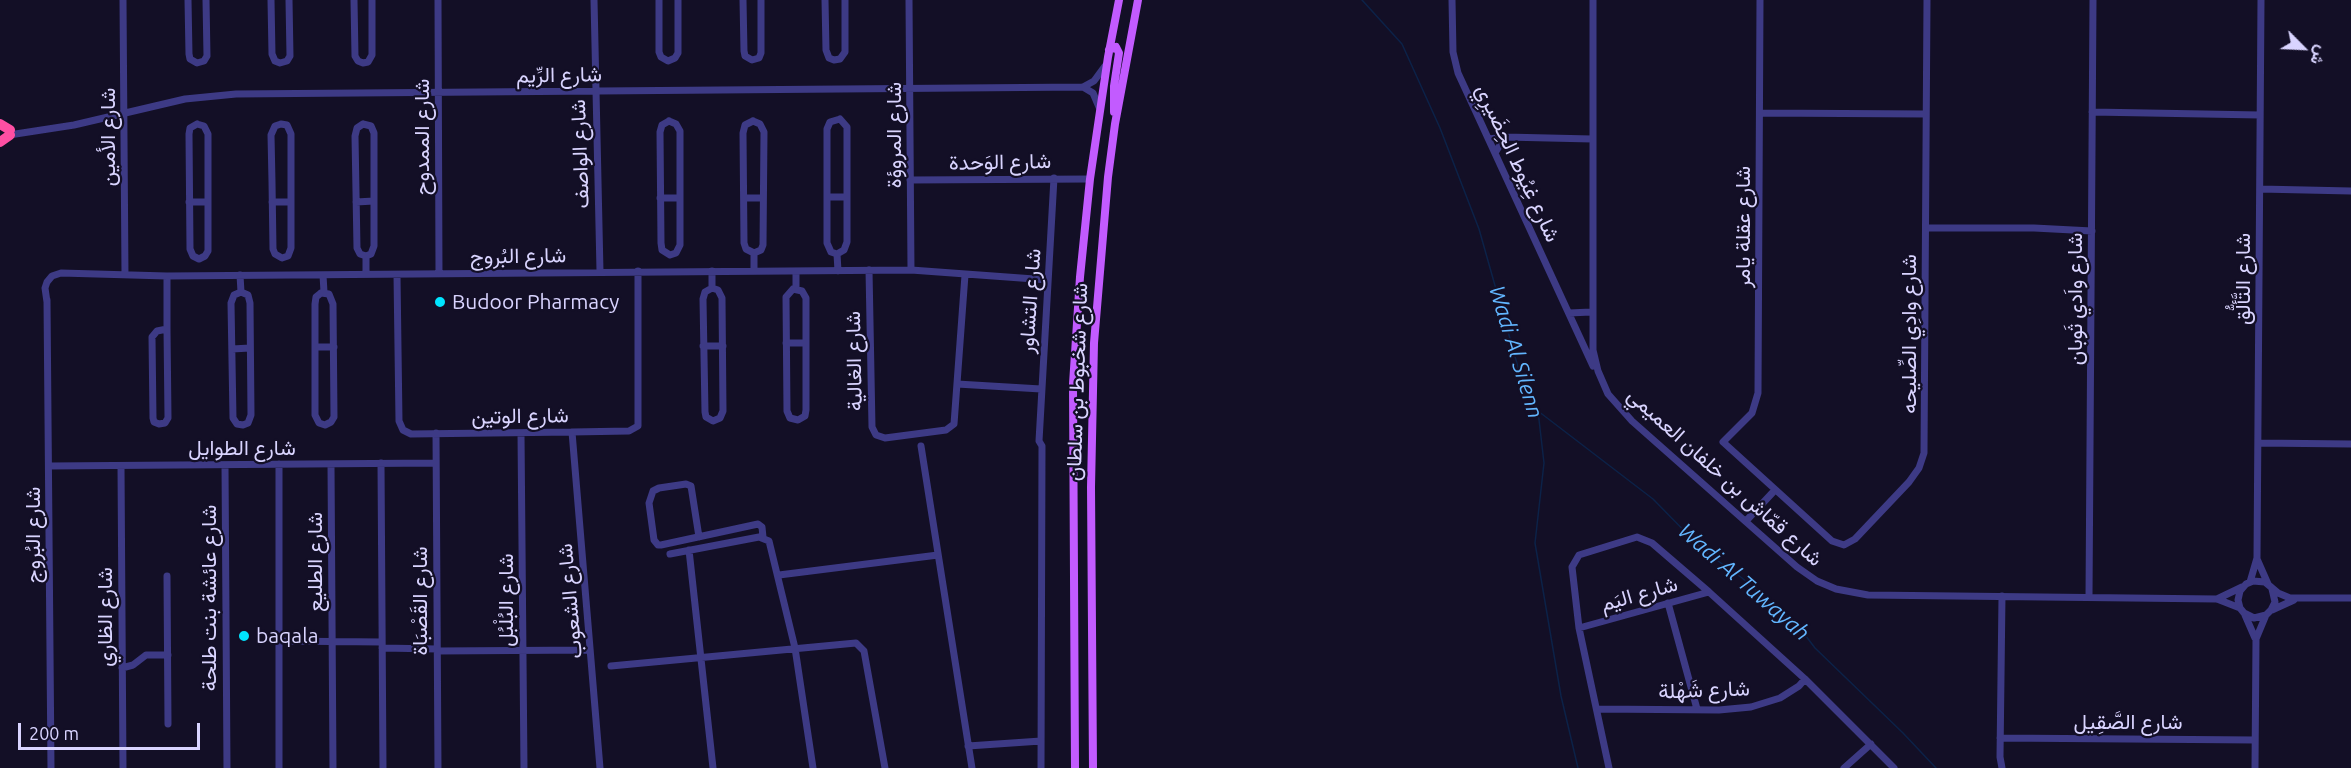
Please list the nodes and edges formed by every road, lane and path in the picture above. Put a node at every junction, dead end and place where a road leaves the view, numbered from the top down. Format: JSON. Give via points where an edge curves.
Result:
{"nodes":[{"id":1,"x":123,"y":0,"type":"edge"},
{"id":2,"x":188,"y":0,"type":"edge"},
{"id":3,"x":206,"y":0,"type":"edge"},
{"id":4,"x":271,"y":0,"type":"edge"},
{"id":5,"x":289,"y":0,"type":"edge"},
{"id":6,"x":354,"y":0,"type":"edge"},
{"id":7,"x":372,"y":0,"type":"edge"},
{"id":8,"x":438,"y":0,"type":"edge"},
{"id":9,"x":594,"y":0,"type":"edge"},
{"id":10,"x":659,"y":0,"type":"edge"},
{"id":11,"x":678,"y":0,"type":"edge"},
{"id":12,"x":743,"y":0,"type":"edge"},
{"id":13,"x":761,"y":0,"type":"edge"},
{"id":14,"x":825,"y":0,"type":"edge"},
{"id":15,"x":845,"y":0,"type":"edge"},
{"id":16,"x":909,"y":0,"type":"edge"},
{"id":17,"x":1119,"y":0,"type":"edge"},
{"id":18,"x":1138,"y":0,"type":"edge"},
{"id":19,"x":1452,"y":0,"type":"edge"},
{"id":20,"x":1593,"y":0,"type":"edge"},
{"id":21,"x":1760,"y":0,"type":"edge"},
{"id":22,"x":1927,"y":0,"type":"edge"},
{"id":23,"x":2093,"y":0,"type":"edge"},
{"id":24,"x":2261,"y":0,"type":"edge"},
{"id":25,"x":1108,"y":54,"type":"junction"},
{"id":26,"x":1083,"y":87,"type":"junction"},
{"id":27,"x":910,"y":90,"type":"junction"},
{"id":28,"x":595,"y":91,"type":"junction"},
{"id":29,"x":438,"y":93,"type":"junction"},
{"id":30,"x":124,"y":112,"type":"junction"},
{"id":31,"x":2092,"y":112,"type":"junction"},
{"id":32,"x":1760,"y":113,"type":"junction"},
{"id":33,"x":1099,"y":114,"type":"junction"},
{"id":34,"x":1926,"y":114,"type":"junction"},
{"id":35,"x":2260,"y":115,"type":"junction"},
{"id":36,"x":0,"y":124,"type":"edge"},
{"id":37,"x":1115,"y":124,"type":"junction"},
{"id":38,"x":5,"y":133,"type":"edge"},
{"id":39,"x":1505,"y":137,"type":"junction"},
{"id":40,"x":1489,"y":139,"type":"junction"},
{"id":41,"x":1592,"y":139,"type":"junction"},
{"id":42,"x":0,"y":142,"type":"edge"},
{"id":43,"x":1495,"y":153,"type":"junction"},
{"id":44,"x":1054,"y":177,"type":"junction"},
{"id":45,"x":1090,"y":179,"type":"junction"},
{"id":46,"x":910,"y":180,"type":"junction"},
{"id":47,"x":2260,"y":189,"type":"junction"},
{"id":48,"x":2351,"y":191,"type":"edge"},
{"id":49,"x":827,"y":197,"type":"junction"},
{"id":50,"x":847,"y":197,"type":"junction"},
{"id":51,"x":660,"y":198,"type":"junction"},
{"id":52,"x":680,"y":198,"type":"junction"},
{"id":53,"x":744,"y":198,"type":"junction"},
{"id":54,"x":763,"y":198,"type":"junction"},
{"id":55,"x":374,"y":201,"type":"junction"},
{"id":56,"x":189,"y":202,"type":"junction"},
{"id":57,"x":208,"y":202,"type":"junction"},
{"id":58,"x":272,"y":202,"type":"junction"},
{"id":59,"x":291,"y":202,"type":"junction"},
{"id":60,"x":356,"y":202,"type":"junction"},
{"id":61,"x":1926,"y":228,"type":"junction"},
{"id":62,"x":2092,"y":231,"type":"junction"},
{"id":63,"x":754,"y":253,"type":"junction"},
{"id":64,"x":837,"y":254,"type":"junction"},
{"id":65,"x":670,"y":255,"type":"junction"},
{"id":66,"x":366,"y":256,"type":"junction"},
{"id":67,"x":282,"y":258,"type":"junction"},
{"id":68,"x":199,"y":259,"type":"junction"},
{"id":69,"x":754,"y":270,"type":"junction"},
{"id":70,"x":796,"y":270,"type":"junction"},
{"id":71,"x":869,"y":270,"type":"junction"},
{"id":72,"x":911,"y":270,"type":"junction"},
{"id":73,"x":600,"y":271,"type":"junction"},
{"id":74,"x":638,"y":271,"type":"junction"},
{"id":75,"x":671,"y":271,"type":"junction"},
{"id":76,"x":712,"y":271,"type":"junction"},
{"id":77,"x":838,"y":271,"type":"junction"},
{"id":78,"x":440,"y":273,"type":"junction"},
{"id":79,"x":366,"y":274,"type":"junction"},
{"id":80,"x":125,"y":275,"type":"junction"},
{"id":81,"x":199,"y":275,"type":"junction"},
{"id":82,"x":240,"y":275,"type":"junction"},
{"id":83,"x":282,"y":275,"type":"junction"},
{"id":84,"x":323,"y":275,"type":"junction"},
{"id":85,"x":397,"y":275,"type":"junction"},
{"id":86,"x":964,"y":275,"type":"junction"},
{"id":87,"x":167,"y":276,"type":"junction"},
{"id":88,"x":1048,"y":280,"type":"junction"},
{"id":89,"x":712,"y":288,"type":"junction"},
{"id":90,"x":796,"y":289,"type":"junction"},
{"id":91,"x":241,"y":292,"type":"junction"},
{"id":92,"x":324,"y":292,"type":"junction"},
{"id":93,"x":1592,"y":312,"type":"junction"},
{"id":94,"x":1569,"y":313,"type":"junction"},
{"id":95,"x":167,"y":329,"type":"junction"},
{"id":96,"x":806,"y":342,"type":"junction"},
{"id":97,"x":786,"y":343,"type":"junction"},
{"id":98,"x":704,"y":346,"type":"junction"},
{"id":99,"x":723,"y":346,"type":"junction"},
{"id":100,"x":315,"y":347,"type":"junction"},
{"id":101,"x":334,"y":347,"type":"junction"},
{"id":102,"x":250,"y":348,"type":"junction"},
{"id":103,"x":232,"y":349,"type":"junction"},
{"id":104,"x":1600,"y":376,"type":"junction"},
{"id":105,"x":957,"y":384,"type":"junction"},
{"id":106,"x":1041,"y":389,"type":"junction"},
{"id":107,"x":572,"y":432,"type":"junction"},
{"id":108,"x":436,"y":433,"type":"junction"},
{"id":109,"x":521,"y":433,"type":"junction"},
{"id":110,"x":1723,"y":442,"type":"joint"},
{"id":111,"x":2258,"y":443,"type":"junction"},
{"id":112,"x":2351,"y":444,"type":"edge"},
{"id":113,"x":921,"y":446,"type":"dead end"},
{"id":114,"x":381,"y":463,"type":"junction"},
{"id":115,"x":436,"y":463,"type":"junction"},
{"id":116,"x":279,"y":464,"type":"junction"},
{"id":117,"x":331,"y":464,"type":"junction"},
{"id":118,"x":225,"y":465,"type":"junction"},
{"id":119,"x":49,"y":466,"type":"junction"},
{"id":120,"x":121,"y":466,"type":"junction"},
{"id":121,"x":1775,"y":490,"type":"junction"},
{"id":122,"x":1746,"y":521,"type":"junction"},
{"id":123,"x":699,"y":537,"type":"junction"},
{"id":124,"x":763,"y":537,"type":"junction"},
{"id":125,"x":690,"y":550,"type":"junction"},
{"id":126,"x":670,"y":554,"type":"dead end"},
{"id":127,"x":938,"y":555,"type":"junction"},
{"id":128,"x":2257,"y":558,"type":"junction"},
{"id":129,"x":779,"y":575,"type":"junction"},
{"id":130,"x":167,"y":576,"type":"dead end"},
{"id":131,"x":2250,"y":582,"type":"junction"},
{"id":132,"x":2242,"y":587,"type":"junction"},
{"id":133,"x":2270,"y":587,"type":"junction"},
{"id":134,"x":1708,"y":591,"type":"junction"},
{"id":135,"x":2002,"y":596,"type":"junction"},
{"id":136,"x":2089,"y":597,"type":"junction"},
{"id":137,"x":2351,"y":598,"type":"edge"},
{"id":138,"x":2217,"y":599,"type":"junction"},
{"id":139,"x":2297,"y":599,"type":"junction"},
{"id":140,"x":1668,"y":603,"type":"junction"},
{"id":141,"x":2242,"y":611,"type":"junction"},
{"id":142,"x":2269,"y":613,"type":"junction"},
{"id":143,"x":1579,"y":628,"type":"junction"},
{"id":144,"x":2256,"y":639,"type":"junction"},
{"id":145,"x":279,"y":641,"type":"junction"},
{"id":146,"x":333,"y":642,"type":"junction"},
{"id":147,"x":382,"y":645,"type":"junction"},
{"id":148,"x":795,"y":648,"type":"junction"},
{"id":149,"x":437,"y":650,"type":"junction"},
{"id":150,"x":523,"y":650,"type":"junction"},
{"id":151,"x":590,"y":650,"type":"junction"},
{"id":152,"x":168,"y":655,"type":"junction"},
{"id":153,"x":701,"y":657,"type":"junction"},
{"id":154,"x":610,"y":666,"type":"dead end"},
{"id":155,"x":122,"y":668,"type":"junction"},
{"id":156,"x":1805,"y":679,"type":"junction"},
{"id":157,"x":1597,"y":709,"type":"junction"},
{"id":158,"x":1697,"y":709,"type":"junction"},
{"id":159,"x":168,"y":724,"type":"dead end"},
{"id":160,"x":2000,"y":738,"type":"junction"},
{"id":161,"x":2255,"y":740,"type":"junction"},
{"id":162,"x":1041,"y":741,"type":"junction"},
{"id":163,"x":1871,"y":744,"type":"junction"},
{"id":164,"x":968,"y":746,"type":"junction"},
{"id":165,"x":51,"y":768,"type":"edge"},
{"id":166,"x":123,"y":768,"type":"edge"},
{"id":167,"x":226,"y":768,"type":"edge"},
{"id":168,"x":279,"y":768,"type":"edge"},
{"id":169,"x":333,"y":768,"type":"edge"},
{"id":170,"x":383,"y":768,"type":"edge"},
{"id":171,"x":438,"y":768,"type":"edge"},
{"id":172,"x":524,"y":768,"type":"edge"},
{"id":173,"x":600,"y":768,"type":"edge"},
{"id":174,"x":713,"y":768,"type":"edge"},
{"id":175,"x":813,"y":768,"type":"edge"},
{"id":176,"x":885,"y":768,"type":"edge"},
{"id":177,"x":972,"y":768,"type":"edge"},
{"id":178,"x":1041,"y":768,"type":"edge"},
{"id":179,"x":1075,"y":768,"type":"edge"},
{"id":180,"x":1093,"y":768,"type":"edge"},
{"id":181,"x":1609,"y":768,"type":"edge"},
{"id":182,"x":1844,"y":768,"type":"edge"},
{"id":183,"x":1894,"y":768,"type":"edge"},
{"id":184,"x":2002,"y":768,"type":"edge"},
{"id":185,"x":2255,"y":768,"type":"edge"}],
"edges":[{"from":1,"to":30,"type":"street","name":"شارع الأمين"},
{"from":2,"to":3,"type":"street","via":[[189,57],[197,63],[204,61],[207,54]]},
{"from":4,"to":5,"type":"street","via":[[272,54],[280,63],[290,56]]},
{"from":6,"to":7,"type":"street","via":[[355,57],[363,63],[372,56]]},
{"from":8,"to":29,"type":"street","name":"شارع الممدوح"},
{"from":9,"to":28,"type":"street","name":"شارع الواصف"},
{"from":10,"to":11,"type":"street","via":[[659,51],[668,61],[678,53]]},
{"from":12,"to":13,"type":"street","via":[[744,51],[752,60],[762,53]]},
{"from":14,"to":15,"type":"street","via":[[826,50],[834,60],[845,52]]},
{"from":16,"to":27,"type":"street","name":"شارع المروؤة"},
{"from":17,"to":25,"type":"main road","name":"شارع شخبوط بن سلطان"},
{"from":18,"to":37,"type":"main road","name":"شارع شخبوط بن سلطان"},
{"from":19,"to":40,"type":"street","name":"شارع غِيُوط الحِضَيرِي","via":[[1455,65]]},
{"from":20,"to":41,"type":"street","name":"شارع قمّاش بن خلفان العميمي"},
{"from":21,"to":32,"type":"street","name":"شارع عقلة يامر"},
{"from":22,"to":34,"type":"street","name":"شارع وادِي الصِّليحه"},
{"from":23,"to":31,"type":"street","name":"شارع واَدي ثَوبان"},
{"from":24,"to":35,"type":"street","name":"شارع التَّألُّق"},
{"from":25,"to":26,"type":"street","via":[[1098,78]]},
{"from":25,"to":33,"type":"main road","name":"شارع شخبوط بن سلطان"},
{"from":25,"to":37,"type":"main road","via":[[1116,47],[1119,51],[1113,96]]},
{"from":26,"to":27,"type":"street","name":"شارع الرِّيم"},
{"from":26,"to":33,"type":"street","via":[[1093,93]]},
{"from":27,"to":28,"type":"street","name":"شارع الرِّيم"},
{"from":27,"to":46,"type":"street","name":"شارع المروؤة"},
{"from":28,"to":29,"type":"street","name":"شارع الرِّيم"},
{"from":28,"to":73,"type":"street","name":"شارع الواصف"},
{"from":29,"to":30,"type":"street","name":"شارع الرِّيم","via":[[236,94],[185,99]]},
{"from":29,"to":78,"type":"street","name":"شارع الممدوح"},
{"from":30,"to":38,"type":"street","name":"شارع الرِّيم","via":[[80,124]]},
{"from":30,"to":80,"type":"street","name":"شارع الأمين"},
{"from":31,"to":35,"type":"street"},
{"from":31,"to":62,"type":"street","name":"شارع واَدي ثَوبان"},
{"from":32,"to":34,"type":"street"},
{"from":32,"to":110,"type":"street","name":"شارع عقلة يامر","via":[[1758,393],[1752,413]]},
{"from":33,"to":45,"type":"main road","name":"شارع شخبوط بن سلطان"},
{"from":34,"to":61,"type":"street","name":"شارع وادِي الصِّليحه"},
{"from":35,"to":47,"type":"street","name":"شارع التَّألُّق"},
{"from":36,"to":38,"type":"highway"},
{"from":37,"to":180,"type":"main road","name":"شارع شخبوط بن سلطان","via":[[1093,354]]},
{"from":38,"to":42,"type":"highway"},
{"from":39,"to":40,"type":"street"},
{"from":39,"to":41,"type":"street"},
{"from":39,"to":43,"type":"street"},
{"from":40,"to":43,"type":"street","name":"شارع غِيُوط الحِضَيرِي"},
{"from":41,"to":93,"type":"street","name":"شارع قمّاش بن خلفان العميمي"},
{"from":43,"to":94,"type":"street","name":"شارع غِيُوط الحِضَيرِي"},
{"from":44,"to":45,"type":"street","name":"شارع الوَحدة"},
{"from":44,"to":46,"type":"street","name":"شارع الوَحدة"},
{"from":44,"to":88,"type":"street","name":"شارع التشاور"},
{"from":45,"to":179,"type":"main road","name":"شارع شخبوط بن سلطان","via":[[1073,384]]},
{"from":46,"to":72,"type":"street","name":"شارع المروؤة"},
{"from":47,"to":48,"type":"street"},
{"from":47,"to":111,"type":"street","name":"شارع التَّألُّق"},
{"from":49,"to":50,"type":"street"},
{"from":49,"to":50,"type":"street","via":[[827,127],[837,118],[846,127]]},
{"from":49,"to":64,"type":"street","via":[[828,246]]},
{"from":50,"to":64,"type":"street","via":[[847,245]]},
{"from":51,"to":52,"type":"street"},
{"from":51,"to":52,"type":"street","via":[[660,130],[669,121],[680,131]]},
{"from":51,"to":65,"type":"street","via":[[661,247]]},
{"from":52,"to":65,"type":"street","via":[[680,248]]},
{"from":53,"to":54,"type":"street"},
{"from":53,"to":54,"type":"street","via":[[743,130],[753,121],[764,132]]},
{"from":53,"to":63,"type":"street","via":[[745,246]]},
{"from":54,"to":63,"type":"street","via":[[763,245]]},
{"from":55,"to":60,"type":"street"},
{"from":55,"to":60,"type":"street","via":[[374,133],[371,126],[363,124],[355,133]]},
{"from":55,"to":66,"type":"street","via":[[374,249]]},
{"from":56,"to":57,"type":"street"},
{"from":56,"to":57,"type":"street","via":[[189,134],[192,126],[199,124],[208,134]]},
{"from":56,"to":68,"type":"street","via":[[190,252]]},
{"from":57,"to":68,"type":"street","via":[[208,250]]},
{"from":58,"to":59,"type":"street"},
{"from":58,"to":59,"type":"street","via":[[271,135],[280,124],[291,134]]},
{"from":58,"to":67,"type":"street","via":[[273,249]]},
{"from":59,"to":67,"type":"street","via":[[291,248],[288,256]]},
{"from":60,"to":66,"type":"street","via":[[357,248]]},
{"from":61,"to":62,"type":"street"},
{"from":61,"to":121,"type":"street","name":"شارع وادِي الصِّليحه","via":[[1925,443],[1915,475],[1855,539],[1844,545],[1832,541]]},
{"from":62,"to":136,"type":"street","name":"شارع واَدي ثَوبان"},
{"from":63,"to":69,"type":"street"},
{"from":64,"to":77,"type":"street"},
{"from":65,"to":75,"type":"street"},
{"from":66,"to":79,"type":"street"},
{"from":67,"to":83,"type":"street"},
{"from":68,"to":81,"type":"street"},
{"from":69,"to":70,"type":"street","name":"شارع البُروج"},
{"from":69,"to":76,"type":"street","name":"شارع البُروج"},
{"from":70,"to":77,"type":"street","name":"شارع البُروج"},
{"from":70,"to":90,"type":"street"},
{"from":71,"to":72,"type":"street","name":"شارع البُروج"},
{"from":71,"to":77,"type":"street","name":"شارع البُروج"},
{"from":71,"to":105,"type":"street","name":"شارع الغالية","via":[[874,433],[885,438],[950,429],[955,421]]},
{"from":72,"to":86,"type":"street","name":"شارع البُروج"},
{"from":73,"to":74,"type":"street","name":"شارع البُروج"},
{"from":73,"to":78,"type":"street","name":"شارع البُروج"},
{"from":74,"to":75,"type":"street","name":"شارع البُروج"},
{"from":74,"to":107,"type":"street","name":"شارع الوتين","via":[[638,426],[629,431]]},
{"from":75,"to":76,"type":"street","name":"شارع البُروج"},
{"from":76,"to":89,"type":"street"},
{"from":78,"to":85,"type":"street","name":"شارع البُروج"},
{"from":79,"to":84,"type":"street","name":"شارع البُروج"},
{"from":79,"to":85,"type":"street","name":"شارع البُروج"},
{"from":80,"to":87,"type":"street","name":"شارع البُروج"},
{"from":80,"to":119,"type":"street","name":"شارع البُروج","via":[[55,274],[48,279],[45,288]]},
{"from":81,"to":82,"type":"street","name":"شارع البُروج"},
{"from":81,"to":87,"type":"street","name":"شارع البُروج"},
{"from":82,"to":83,"type":"street","name":"شارع البُروج"},
{"from":82,"to":91,"type":"street"},
{"from":83,"to":84,"type":"street","name":"شارع البُروج"},
{"from":84,"to":92,"type":"street"},
{"from":85,"to":108,"type":"street","name":"شارع الوتين","via":[[400,425],[411,434]]},
{"from":86,"to":88,"type":"street","name":"شارع البُروج"},
{"from":86,"to":105,"type":"street","name":"شارع الغالية"},
{"from":87,"to":95,"type":"street"},
{"from":88,"to":106,"type":"street","name":"شارع التشاور"},
{"from":89,"to":98,"type":"street","via":[[703,297]]},
{"from":89,"to":99,"type":"street","via":[[722,298]]},
{"from":90,"to":96,"type":"street","via":[[805,295]]},
{"from":90,"to":97,"type":"street","via":[[786,297]]},
{"from":91,"to":102,"type":"street","via":[[250,300]]},
{"from":91,"to":103,"type":"street","via":[[231,300]]},
{"from":92,"to":100,"type":"street","via":[[315,300]]},
{"from":92,"to":101,"type":"street","via":[[333,302]]},
{"from":93,"to":94,"type":"street"},
{"from":93,"to":104,"type":"street","name":"شارع قمّاش بن خلفان العميمي","via":[[1593,350]]},
{"from":94,"to":104,"type":"street","name":"شارع غِيُوط الحِضَيرِي"},
{"from":95,"to":95,"type":"street","via":[[168,418],[159,424],[153,418],[152,337]]},
{"from":96,"to":97,"type":"street"},
{"from":96,"to":97,"type":"street","via":[[806,413],[795,421],[787,411]]},
{"from":98,"to":99,"type":"street"},
{"from":98,"to":99,"type":"street","via":[[705,412],[713,421],[722,414]]},
{"from":100,"to":101,"type":"street"},
{"from":100,"to":101,"type":"street","via":[[315,415],[325,425],[334,417]]},
{"from":102,"to":103,"type":"street"},
{"from":102,"to":103,"type":"street","via":[[251,415],[243,425],[232,418]]},
{"from":104,"to":122,"type":"street","name":"شارع قمّاش بن خلفان العميمي","via":[[1623,412]]},
{"from":105,"to":106,"type":"street"},
{"from":106,"to":162,"type":"street","name":"شارع التشاور"},
{"from":107,"to":109,"type":"street","name":"شارع الوتين"},
{"from":107,"to":151,"type":"street","name":"شارع الشعوب"},
{"from":108,"to":109,"type":"street","name":"شارع الوتين"},
{"from":108,"to":115,"type":"street","name":"شارع القَصْبَاة"},
{"from":109,"to":150,"type":"street","name":"شارع البُلْبُل"},
{"from":110,"to":121,"type":"street","name":"شارع وادِي الصِّليحه"},
{"from":111,"to":112,"type":"street"},
{"from":111,"to":128,"type":"street","name":"شارع التَّألُّق"},
{"from":113,"to":127,"type":"street"},
{"from":114,"to":115,"type":"street","name":"شارع الطوايل"},
{"from":114,"to":117,"type":"street","name":"شارع الطوايل"},
{"from":114,"to":147,"type":"street"},
{"from":115,"to":149,"type":"street","name":"شارع القَصْبَاة"},
{"from":116,"to":117,"type":"street","name":"شارع الطوايل"},
{"from":116,"to":118,"type":"street","name":"شارع الطوايل"},
{"from":116,"to":145,"type":"street"},
{"from":117,"to":146,"type":"street","name":"شارع الطليع"},
{"from":118,"to":120,"type":"street","name":"شارع الطوايل"},
{"from":118,"to":167,"type":"street","name":"شارع عائشة بنت طلحة"},
{"from":119,"to":120,"type":"street","name":"شارع الطوايل"},
{"from":119,"to":165,"type":"street","name":"شارع البُروج"},
{"from":120,"to":155,"type":"street","name":"شارع الظاري"},
{"from":121,"to":122,"type":"street"},
{"from":122,"to":135,"type":"street","name":"شارع قمّاش بن خلفان العميمي","via":[[1807,575],[1836,589],[1868,595]]},
{"from":123,"to":123,"type":"street","via":[[656,544],[649,500],[653,491],[691,486]]},
{"from":123,"to":124,"type":"street","via":[[758,525]]},
{"from":124,"to":125,"type":"street"},
{"from":124,"to":129,"type":"street","via":[[771,543]]},
{"from":125,"to":126,"type":"street"},
{"from":125,"to":153,"type":"street"},
{"from":127,"to":129,"type":"street"},
{"from":127,"to":164,"type":"street"},
{"from":128,"to":131,"type":"street","name":"شارع التَّألُّق"},
{"from":128,"to":133,"type":"street","name":"شارع التَّألُّق"},
{"from":129,"to":148,"type":"street"},
{"from":130,"to":152,"type":"street"},
{"from":131,"to":132,"type":"street"},
{"from":131,"to":133,"type":"street","via":[[2257,580]]},
{"from":132,"to":138,"type":"street","name":"شارع قمّاش بن خلفان العميمي"},
{"from":132,"to":141,"type":"street","via":[[2238,600]]},
{"from":133,"to":139,"type":"street"},
{"from":133,"to":142,"type":"street","via":[[2275,598]]},
{"from":134,"to":140,"type":"street","name":"شارع اليَم"},
{"from":134,"to":143,"type":"street","via":[[1648,540],[1632,538],[1584,553],[1573,562]]},
{"from":134,"to":156,"type":"street"},
{"from":135,"to":136,"type":"street","name":"شارع قمّاش بن خلفان العميمي"},
{"from":135,"to":160,"type":"street"},
{"from":136,"to":138,"type":"street","name":"شارع قمّاش بن خلفان العميمي"},
{"from":137,"to":139,"type":"street"},
{"from":138,"to":141,"type":"street","name":"شارع قمّاش بن خلفان العميمي"},
{"from":139,"to":142,"type":"street"},
{"from":140,"to":143,"type":"street","name":"شارع اليَم"},
{"from":140,"to":158,"type":"street"},
{"from":141,"to":142,"type":"street","via":[[2254,618]]},
{"from":141,"to":144,"type":"street"},
{"from":142,"to":144,"type":"street"},
{"from":143,"to":157,"type":"street"},
{"from":144,"to":161,"type":"street"},
{"from":145,"to":146,"type":"street"},
{"from":145,"to":168,"type":"street"},
{"from":146,"to":147,"type":"street"},
{"from":146,"to":169,"type":"street","name":"شارع الطليع"},
{"from":147,"to":149,"type":"street"},
{"from":147,"to":170,"type":"street"},
{"from":148,"to":153,"type":"street"},
{"from":148,"to":175,"type":"street"},
{"from":148,"to":176,"type":"street","via":[[854,642],[861,646]]},
{"from":149,"to":150,"type":"street"},
{"from":149,"to":171,"type":"street","name":"شارع القَصْبَاة"},
{"from":150,"to":151,"type":"street"},
{"from":150,"to":172,"type":"street","name":"شارع البُلْبُل"},
{"from":151,"to":173,"type":"street","name":"شارع الشعوب"},
{"from":152,"to":155,"type":"street","via":[[146,655]]},
{"from":152,"to":159,"type":"street"},
{"from":153,"to":154,"type":"street"},
{"from":153,"to":174,"type":"street"},
{"from":155,"to":166,"type":"street","name":"شارع الظاري"},
{"from":156,"to":158,"type":"street","name":"شارع شَهْلة","via":[[1780,699],[1735,709]]},
{"from":156,"to":163,"type":"street"},
{"from":157,"to":158,"type":"street","name":"شارع شَهْلة"},
{"from":157,"to":181,"type":"street"},
{"from":160,"to":161,"type":"street","name":"شارع الصَّقِيل"},
{"from":160,"to":184,"type":"street"},
{"from":161,"to":185,"type":"street"},
{"from":162,"to":164,"type":"street"},
{"from":162,"to":178,"type":"street","name":"شارع التشاور"},
{"from":163,"to":182,"type":"street"},
{"from":163,"to":183,"type":"street"},
{"from":164,"to":177,"type":"street"}]}
